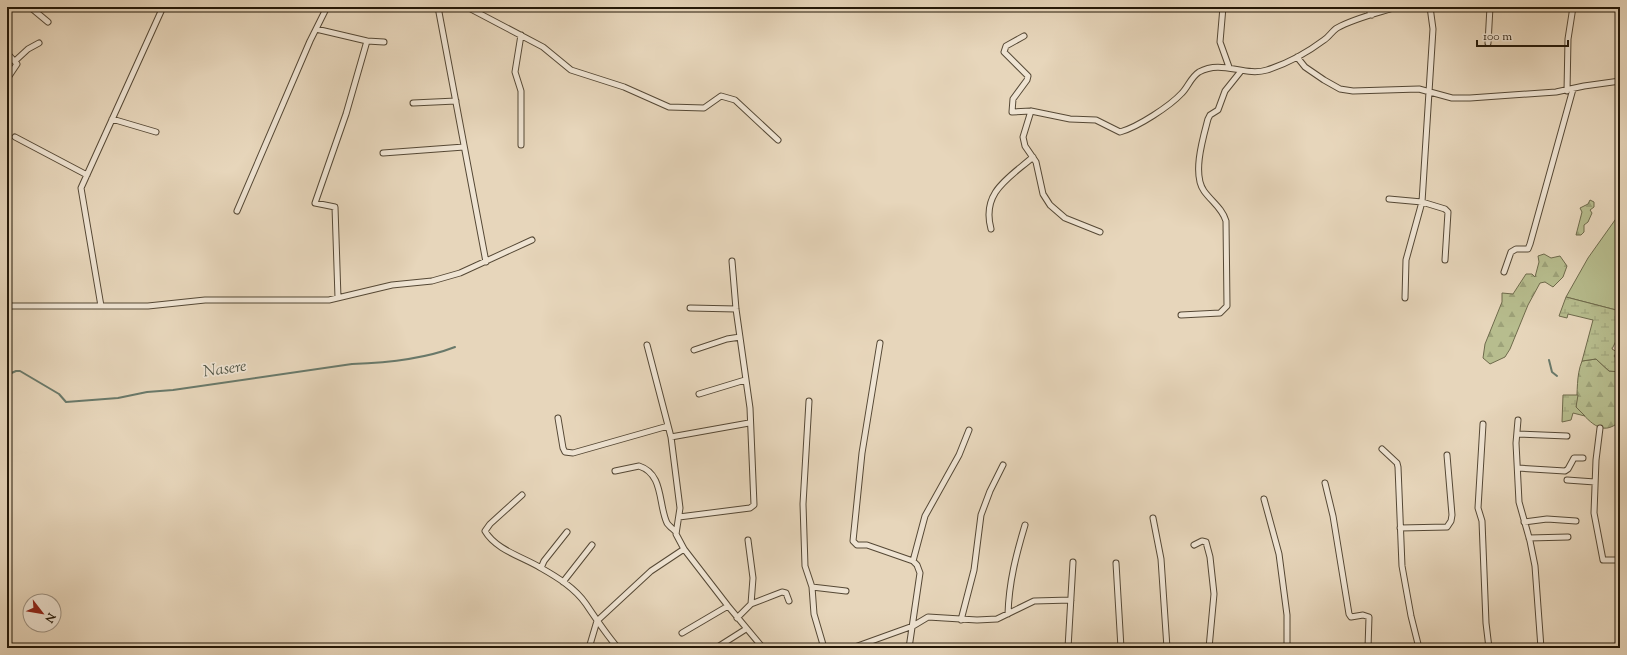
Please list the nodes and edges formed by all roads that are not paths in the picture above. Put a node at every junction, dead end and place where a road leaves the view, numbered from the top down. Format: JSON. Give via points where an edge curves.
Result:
{"nodes":[{"id":1,"x":30,"y":7,"type":"edge"},
{"id":2,"x":163,"y":7,"type":"edge"},
{"id":3,"x":327,"y":7,"type":"edge"},
{"id":4,"x":438,"y":7,"type":"edge"},
{"id":5,"x":467,"y":7,"type":"edge"},
{"id":6,"x":1223,"y":7,"type":"edge"},
{"id":7,"x":1367,"y":7,"type":"edge"},
{"id":8,"x":1397,"y":7,"type":"edge"},
{"id":9,"x":1430,"y":7,"type":"edge"},
{"id":10,"x":1490,"y":7,"type":"edge"},
{"id":11,"x":1573,"y":7,"type":"edge"},
{"id":12,"x":1372,"y":15,"type":"junction"},
{"id":13,"x":48,"y":22,"type":"dead end"},
{"id":14,"x":316,"y":29,"type":"junction"},
{"id":15,"x":521,"y":35,"type":"junction"},
{"id":16,"x":1024,"y":36,"type":"dead end"},
{"id":17,"x":367,"y":41,"type":"junction"},
{"id":18,"x":384,"y":42,"type":"dead end"},
{"id":19,"x":39,"y":43,"type":"dead end"},
{"id":20,"x":1488,"y":44,"type":"dead end"},
{"id":21,"x":7,"y":53,"type":"edge"},
{"id":22,"x":1297,"y":57,"type":"junction"},
{"id":23,"x":15,"y":61,"type":"junction"},
{"id":24,"x":1230,"y":67,"type":"junction"},
{"id":25,"x":1241,"y":71,"type":"junction"},
{"id":26,"x":7,"y":79,"type":"edge"},
{"id":27,"x":1620,"y":82,"type":"edge"},
{"id":28,"x":1574,"y":89,"type":"junction"},
{"id":29,"x":1428,"y":91,"type":"junction"},
{"id":30,"x":1567,"y":91,"type":"junction"},
{"id":31,"x":456,"y":101,"type":"junction"},
{"id":32,"x":413,"y":103,"type":"dead end"},
{"id":33,"x":1031,"y":112,"type":"junction"},
{"id":34,"x":112,"y":119,"type":"junction"},
{"id":35,"x":156,"y":132,"type":"dead end"},
{"id":36,"x":15,"y":137,"type":"dead end"},
{"id":37,"x":778,"y":140,"type":"dead end"},
{"id":38,"x":521,"y":146,"type":"dead end"},
{"id":39,"x":464,"y":147,"type":"junction"},
{"id":40,"x":383,"y":153,"type":"dead end"},
{"id":41,"x":1033,"y":156,"type":"junction"},
{"id":42,"x":87,"y":175,"type":"junction"},
{"id":43,"x":1389,"y":199,"type":"dead end"},
{"id":44,"x":1422,"y":202,"type":"junction"},
{"id":45,"x":237,"y":212,"type":"dead end"},
{"id":46,"x":991,"y":229,"type":"dead end"},
{"id":47,"x":1100,"y":232,"type":"dead end"},
{"id":48,"x":532,"y":240,"type":"dead end"},
{"id":49,"x":1445,"y":260,"type":"dead end"},
{"id":50,"x":732,"y":261,"type":"dead end"},
{"id":51,"x":486,"y":262,"type":"junction"},
{"id":52,"x":1504,"y":272,"type":"dead end"},
{"id":53,"x":338,"y":298,"type":"junction"},
{"id":54,"x":1405,"y":298,"type":"dead end"},
{"id":55,"x":7,"y":306,"type":"edge"},
{"id":56,"x":101,"y":306,"type":"junction"},
{"id":57,"x":690,"y":308,"type":"dead end"},
{"id":58,"x":736,"y":309,"type":"junction"},
{"id":59,"x":1181,"y":315,"type":"dead end"},
{"id":60,"x":740,"y":337,"type":"junction"},
{"id":61,"x":880,"y":343,"type":"dead end"},
{"id":62,"x":647,"y":345,"type":"dead end"},
{"id":63,"x":694,"y":350,"type":"dead end"},
{"id":64,"x":744,"y":380,"type":"junction"},
{"id":65,"x":699,"y":394,"type":"dead end"},
{"id":66,"x":809,"y":401,"type":"dead end"},
{"id":67,"x":558,"y":418,"type":"dead end"},
{"id":68,"x":1518,"y":420,"type":"dead end"},
{"id":69,"x":749,"y":423,"type":"junction"},
{"id":70,"x":1483,"y":424,"type":"dead end"},
{"id":71,"x":668,"y":426,"type":"junction"},
{"id":72,"x":1600,"y":428,"type":"dead end"},
{"id":73,"x":969,"y":430,"type":"dead end"},
{"id":74,"x":1517,"y":434,"type":"junction"},
{"id":75,"x":1567,"y":436,"type":"dead end"},
{"id":76,"x":671,"y":437,"type":"junction"},
{"id":77,"x":1382,"y":449,"type":"dead end"},
{"id":78,"x":1447,"y":455,"type":"dead end"},
{"id":79,"x":1583,"y":458,"type":"dead end"},
{"id":80,"x":1003,"y":465,"type":"dead end"},
{"id":81,"x":1518,"y":468,"type":"junction"},
{"id":82,"x":615,"y":471,"type":"dead end"},
{"id":83,"x":1567,"y":480,"type":"dead end"},
{"id":84,"x":1595,"y":482,"type":"junction"},
{"id":85,"x":1325,"y":483,"type":"dead end"},
{"id":86,"x":522,"y":495,"type":"dead end"},
{"id":87,"x":1264,"y":499,"type":"dead end"},
{"id":88,"x":679,"y":517,"type":"junction"},
{"id":89,"x":1153,"y":518,"type":"dead end"},
{"id":90,"x":1576,"y":521,"type":"dead end"},
{"id":91,"x":1524,"y":522,"type":"junction"},
{"id":92,"x":1025,"y":525,"type":"dead end"},
{"id":93,"x":1400,"y":528,"type":"junction"},
{"id":94,"x":567,"y":532,"type":"dead end"},
{"id":95,"x":676,"y":532,"type":"junction"},
{"id":96,"x":1568,"y":537,"type":"dead end"},
{"id":97,"x":1529,"y":538,"type":"junction"},
{"id":98,"x":748,"y":540,"type":"dead end"},
{"id":99,"x":592,"y":545,"type":"dead end"},
{"id":100,"x":1194,"y":545,"type":"dead end"},
{"id":101,"x":684,"y":549,"type":"junction"},
{"id":102,"x":1620,"y":560,"type":"edge"},
{"id":103,"x":913,"y":561,"type":"junction"},
{"id":104,"x":1073,"y":562,"type":"dead end"},
{"id":105,"x":1116,"y":563,"type":"dead end"},
{"id":106,"x":541,"y":568,"type":"junction"},
{"id":107,"x":563,"y":582,"type":"junction"},
{"id":108,"x":812,"y":587,"type":"junction"},
{"id":109,"x":846,"y":591,"type":"dead end"},
{"id":110,"x":1071,"y":600,"type":"junction"},
{"id":111,"x":789,"y":601,"type":"dead end"},
{"id":112,"x":751,"y":604,"type":"junction"},
{"id":113,"x":728,"y":606,"type":"junction"},
{"id":114,"x":1008,"y":614,"type":"junction"},
{"id":115,"x":737,"y":618,"type":"junction"},
{"id":116,"x":961,"y":620,"type":"junction"},
{"id":117,"x":597,"y":621,"type":"junction"},
{"id":118,"x":913,"y":626,"type":"junction"},
{"id":119,"x":746,"y":629,"type":"junction"},
{"id":120,"x":682,"y":633,"type":"dead end"},
{"id":121,"x":589,"y":648,"type":"edge"},
{"id":122,"x":618,"y":648,"type":"edge"},
{"id":123,"x":716,"y":648,"type":"edge"},
{"id":124,"x":763,"y":648,"type":"edge"},
{"id":125,"x":824,"y":648,"type":"edge"},
{"id":126,"x":852,"y":648,"type":"edge"},
{"id":127,"x":909,"y":648,"type":"edge"},
{"id":128,"x":1068,"y":648,"type":"edge"},
{"id":129,"x":1121,"y":648,"type":"edge"},
{"id":130,"x":1167,"y":648,"type":"edge"},
{"id":131,"x":1209,"y":648,"type":"edge"},
{"id":132,"x":1287,"y":648,"type":"edge"},
{"id":133,"x":1368,"y":648,"type":"edge"},
{"id":134,"x":1419,"y":648,"type":"edge"},
{"id":135,"x":1489,"y":648,"type":"edge"},
{"id":136,"x":1541,"y":648,"type":"edge"}],
"edges":[{"from":1,"to":13,"type":"street"},
{"from":2,"to":34,"type":"street"},
{"from":3,"to":14,"type":"street"},
{"from":4,"to":31,"type":"street"},
{"from":5,"to":15,"type":"street"},
{"from":6,"to":24,"type":"street","via":[[1220,42]]},
{"from":7,"to":12,"type":"street"},
{"from":8,"to":12,"type":"street"},
{"from":9,"to":29,"type":"street","via":[[1434,29]]},
{"from":10,"to":20,"type":"street"},
{"from":11,"to":30,"type":"street","via":[[1568,39]]},
{"from":12,"to":22,"type":"street","via":[[1339,27]]},
{"from":14,"to":17,"type":"street"},
{"from":14,"to":45,"type":"street"},
{"from":15,"to":37,"type":"street","via":[[543,47],[571,70],[624,87],[669,107],[704,108],[721,96],[735,100]]},
{"from":15,"to":38,"type":"street","via":[[515,72],[521,91]]},
{"from":16,"to":33,"type":"street","via":[[1006,46],[1004,52],[1028,76],[1013,99],[1012,112]]},
{"from":17,"to":18,"type":"street"},
{"from":17,"to":53,"type":"street","via":[[346,114],[315,202],[335,207]]},
{"from":19,"to":23,"type":"street"},
{"from":21,"to":23,"type":"street"},
{"from":22,"to":25,"type":"street","via":[[1260,72]]},
{"from":22,"to":29,"type":"street","via":[[1315,75],[1340,89],[1359,92],[1408,89]]},
{"from":23,"to":26,"type":"street","via":[[17,64]]},
{"from":24,"to":25,"type":"street"},
{"from":24,"to":33,"type":"street","via":[[1200,72],[1182,94],[1120,132],[1102,122]]},
{"from":25,"to":59,"type":"street","via":[[1225,91],[1216,113],[1208,119],[1200,160],[1202,188],[1221,209],[1226,221],[1227,306],[1220,313]]},
{"from":27,"to":28,"type":"street"},
{"from":28,"to":30,"type":"street"},
{"from":28,"to":52,"type":"street","via":[[1530,244],[1528,249],[1516,248],[1511,252]]},
{"from":29,"to":30,"type":"street","via":[[1460,98]]},
{"from":29,"to":44,"type":"street"},
{"from":31,"to":32,"type":"street"},
{"from":31,"to":39,"type":"street"},
{"from":33,"to":41,"type":"street","via":[[1023,137],[1025,146]]},
{"from":34,"to":35,"type":"street"},
{"from":34,"to":42,"type":"street"},
{"from":36,"to":42,"type":"street"},
{"from":39,"to":40,"type":"street"},
{"from":39,"to":51,"type":"street"},
{"from":41,"to":46,"type":"street","via":[[997,188],[988,211]]},
{"from":41,"to":47,"type":"street","via":[[1043,194],[1050,205],[1065,218]]},
{"from":42,"to":56,"type":"street","via":[[81,188]]},
{"from":43,"to":44,"type":"street"},
{"from":44,"to":49,"type":"street","via":[[1448,212]]},
{"from":44,"to":54,"type":"street","via":[[1406,260]]},
{"from":48,"to":51,"type":"street"},
{"from":50,"to":58,"type":"street"},
{"from":51,"to":53,"type":"street","via":[[460,273],[432,280],[392,285]]},
{"from":53,"to":56,"type":"street","via":[[205,300],[148,306]]},
{"from":55,"to":56,"type":"street"},
{"from":57,"to":58,"type":"street"},
{"from":58,"to":60,"type":"street"},
{"from":60,"to":63,"type":"street"},
{"from":60,"to":64,"type":"street"},
{"from":61,"to":103,"type":"street","via":[[862,453],[854,541],[857,545],[867,545]]},
{"from":62,"to":71,"type":"street"},
{"from":64,"to":65,"type":"street"},
{"from":64,"to":69,"type":"street","via":[[750,408]]},
{"from":66,"to":108,"type":"street","via":[[803,504],[806,566]]},
{"from":67,"to":71,"type":"street","via":[[563,448],[565,452],[573,454]]},
{"from":68,"to":74,"type":"street"},
{"from":69,"to":76,"type":"street"},
{"from":69,"to":88,"type":"street","via":[[753,507]]},
{"from":70,"to":135,"type":"street","via":[[1478,508],[1482,521]]},
{"from":71,"to":76,"type":"street"},
{"from":72,"to":84,"type":"street"},
{"from":73,"to":103,"type":"street","via":[[959,455],[925,516]]},
{"from":74,"to":75,"type":"street"},
{"from":74,"to":81,"type":"street"},
{"from":76,"to":88,"type":"street"},
{"from":77,"to":93,"type":"street","via":[[1398,467]]},
{"from":78,"to":93,"type":"street","via":[[1452,515],[1450,524]]},
{"from":79,"to":81,"type":"street","via":[[1574,458],[1565,471]]},
{"from":80,"to":116,"type":"street","via":[[981,515],[974,570]]},
{"from":81,"to":91,"type":"street","via":[[1519,502]]},
{"from":82,"to":95,"type":"street","via":[[639,466],[648,471],[656,482],[667,522]]},
{"from":83,"to":84,"type":"street"},
{"from":84,"to":102,"type":"street","via":[[1595,521],[1602,560]]},
{"from":85,"to":133,"type":"street","via":[[1349,614],[1351,617],[1369,617]]},
{"from":86,"to":106,"type":"street","via":[[485,531],[501,547]]},
{"from":87,"to":132,"type":"street","via":[[1279,554],[1287,615]]},
{"from":88,"to":95,"type":"street"},
{"from":89,"to":130,"type":"street","via":[[1162,559]]},
{"from":90,"to":91,"type":"street","via":[[1547,519]]},
{"from":91,"to":97,"type":"street"},
{"from":92,"to":114,"type":"street","via":[[1014,560]]},
{"from":93,"to":134,"type":"street","via":[[1402,566]]},
{"from":94,"to":106,"type":"street","via":[[544,560]]},
{"from":95,"to":101,"type":"street"},
{"from":96,"to":97,"type":"street"},
{"from":97,"to":136,"type":"street","via":[[1537,583]]},
{"from":98,"to":112,"type":"street","via":[[753,578]]},
{"from":99,"to":107,"type":"street"},
{"from":100,"to":131,"type":"street","via":[[1206,542],[1210,557],[1214,602]]},
{"from":101,"to":113,"type":"street"},
{"from":101,"to":117,"type":"street","via":[[651,571]]},
{"from":103,"to":118,"type":"street","via":[[920,573]]},
{"from":104,"to":110,"type":"street"},
{"from":105,"to":129,"type":"street"},
{"from":106,"to":107,"type":"street"},
{"from":107,"to":117,"type":"street","via":[[586,603]]},
{"from":108,"to":109,"type":"street"},
{"from":108,"to":125,"type":"street","via":[[814,614]]},
{"from":110,"to":114,"type":"street","via":[[1034,601]]},
{"from":110,"to":128,"type":"street"},
{"from":111,"to":112,"type":"street","via":[[786,593],[782,592]]},
{"from":112,"to":115,"type":"street"},
{"from":113,"to":115,"type":"street"},
{"from":113,"to":120,"type":"street"},
{"from":114,"to":116,"type":"street","via":[[997,619]]},
{"from":115,"to":119,"type":"street"},
{"from":116,"to":118,"type":"street","via":[[928,617]]},
{"from":117,"to":121,"type":"street"},
{"from":117,"to":122,"type":"street"},
{"from":118,"to":126,"type":"street"},
{"from":118,"to":127,"type":"street"},
{"from":119,"to":123,"type":"street"},
{"from":119,"to":124,"type":"street"}]}
